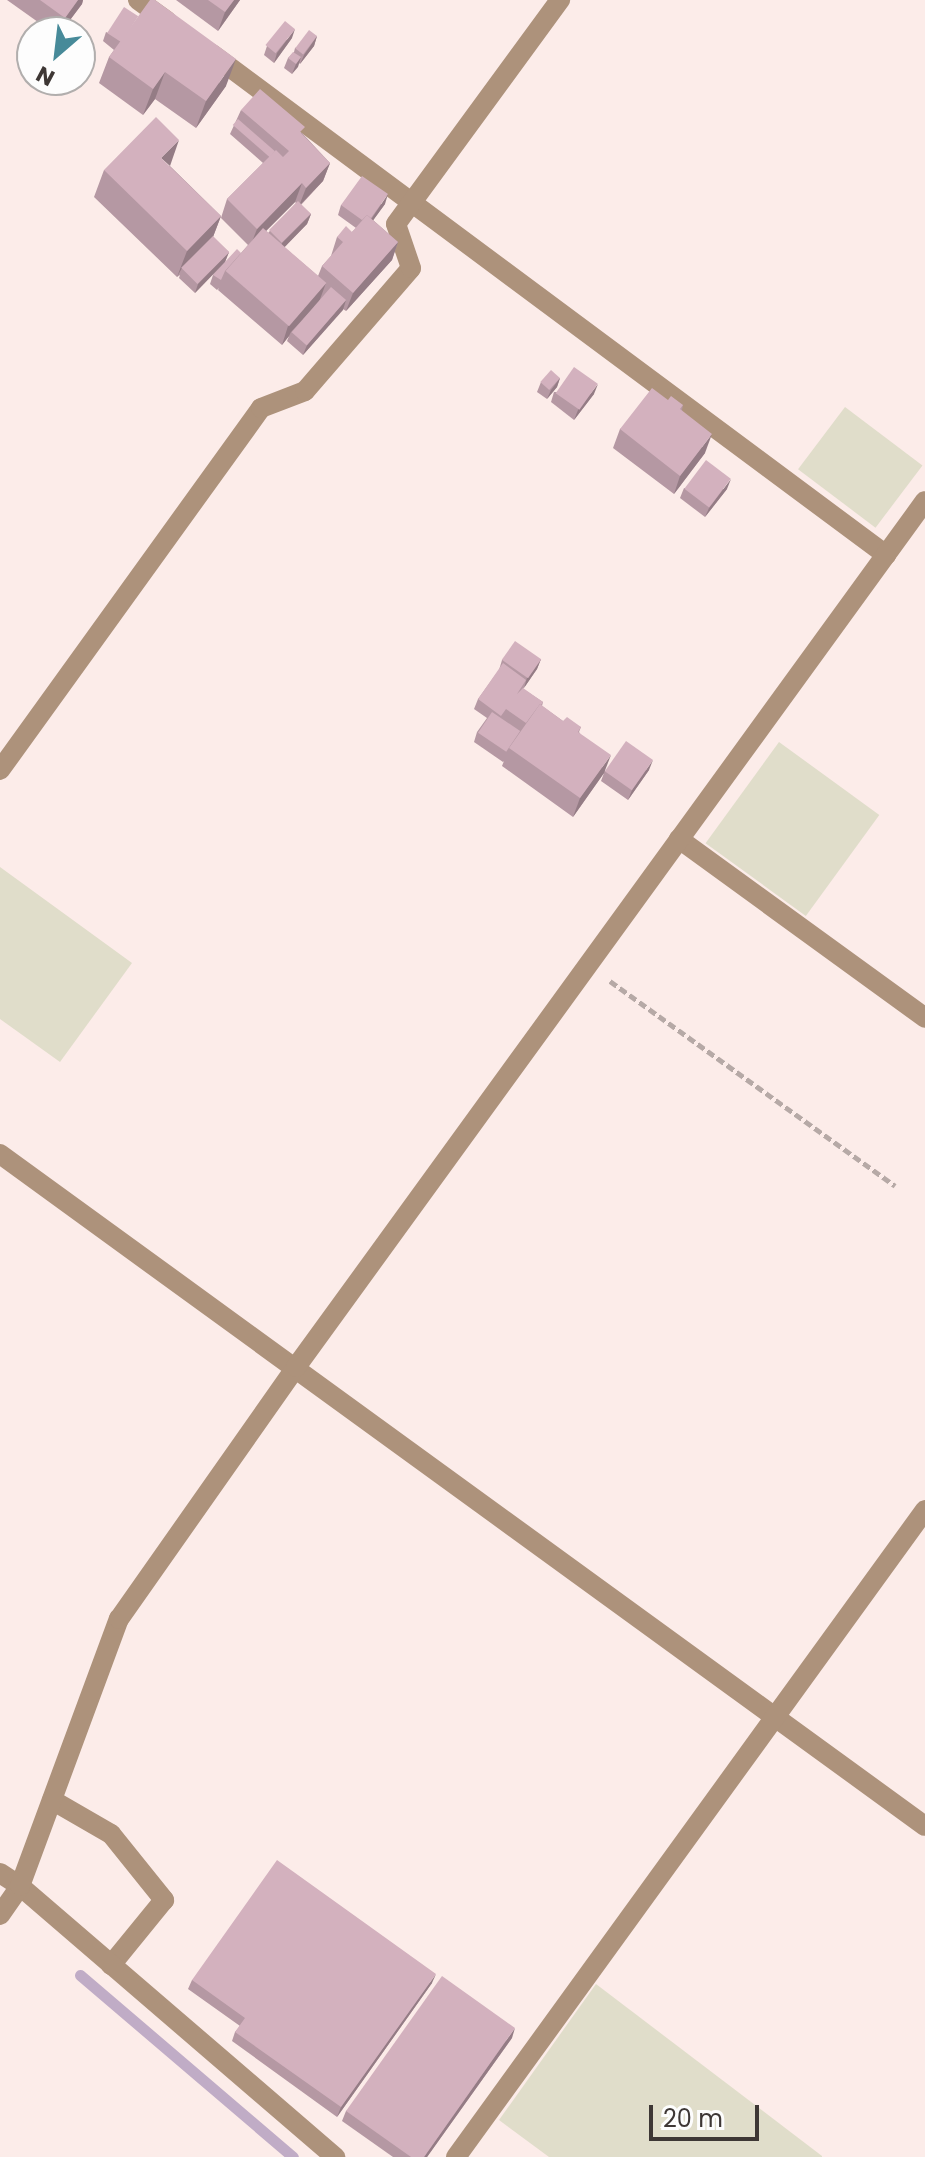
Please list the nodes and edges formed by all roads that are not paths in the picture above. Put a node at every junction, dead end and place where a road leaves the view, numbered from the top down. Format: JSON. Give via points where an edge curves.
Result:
{"nodes":[{"id":1,"x":138,"y":0,"type":"edge"},
{"id":2,"x":560,"y":0,"type":"edge"},
{"id":3,"x":412,"y":201,"type":"junction"},
{"id":4,"x":925,"y":501,"type":"edge"},
{"id":5,"x":886,"y":555,"type":"junction"},
{"id":6,"x":0,"y":770,"type":"edge"},
{"id":7,"x":679,"y":839,"type":"junction"},
{"id":8,"x":925,"y":1018,"type":"edge"},
{"id":9,"x":0,"y":1154,"type":"edge"},
{"id":10,"x":296,"y":1367,"type":"junction"},
{"id":11,"x":925,"y":1510,"type":"edge"},
{"id":12,"x":774,"y":1718,"type":"junction"},
{"id":13,"x":52,"y":1800,"type":"junction"},
{"id":14,"x":925,"y":1826,"type":"edge"},
{"id":15,"x":0,"y":1873,"type":"edge"},
{"id":16,"x":20,"y":1886,"type":"junction"},
{"id":17,"x":0,"y":1915,"type":"edge"},
{"id":18,"x":111,"y":1965,"type":"junction"},
{"id":19,"x":335,"y":2157,"type":"edge"},
{"id":20,"x":456,"y":2157,"type":"edge"}],
"edges":[{"from":1,"to":3,"type":"street"},
{"from":2,"to":3,"type":"street"},
{"from":3,"to":5,"type":"street"},
{"from":3,"to":6,"type":"street","via":[[396,224],[411,268],[305,391],[261,408]]},
{"from":4,"to":5,"type":"street"},
{"from":5,"to":7,"type":"street"},
{"from":7,"to":8,"type":"street"},
{"from":7,"to":10,"type":"street"},
{"from":9,"to":10,"type":"street"},
{"from":10,"to":12,"type":"street"},
{"from":10,"to":13,"type":"street","via":[[119,1619]]},
{"from":11,"to":12,"type":"street"},
{"from":12,"to":14,"type":"street"},
{"from":12,"to":20,"type":"street"},
{"from":13,"to":16,"type":"street"},
{"from":13,"to":18,"type":"street","via":[[111,1834],[164,1900]]},
{"from":15,"to":16,"type":"street"},
{"from":16,"to":17,"type":"street"},
{"from":16,"to":18,"type":"street"},
{"from":18,"to":19,"type":"street"}]}
